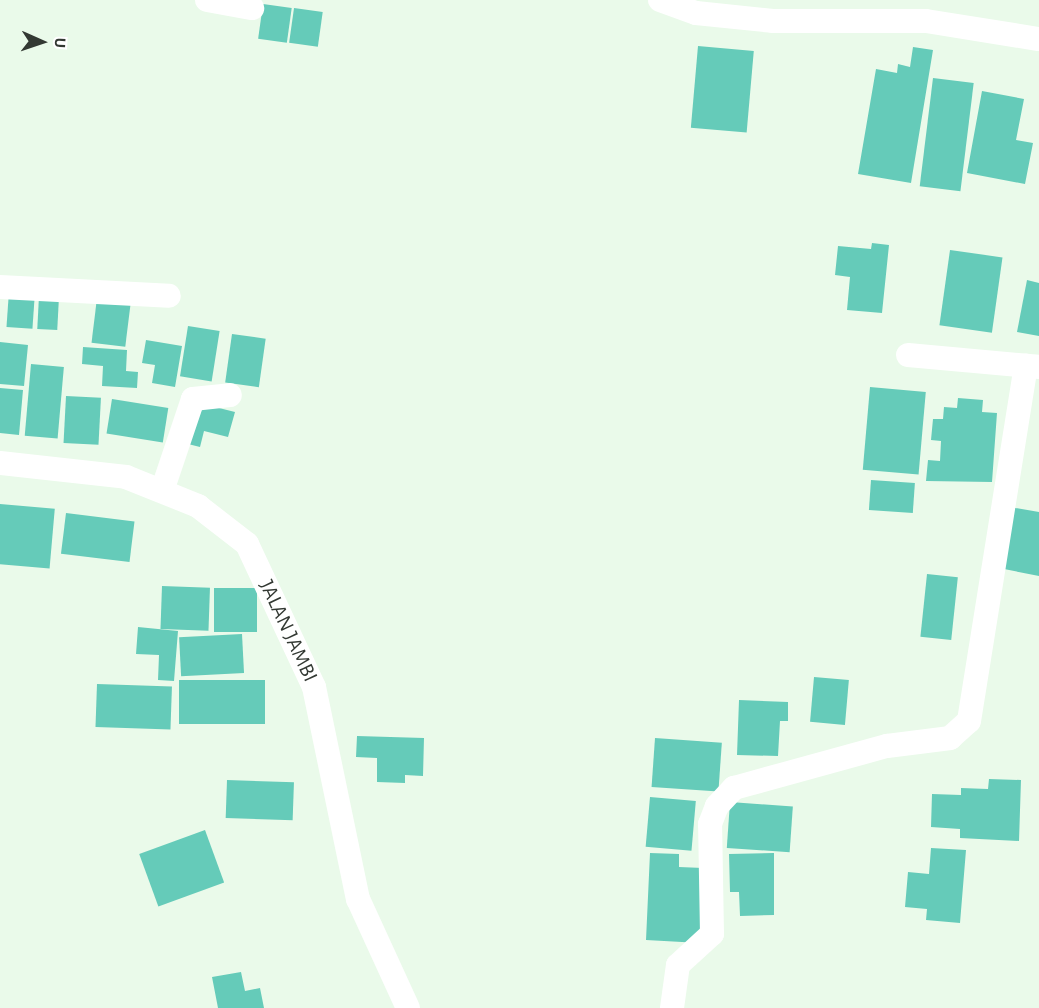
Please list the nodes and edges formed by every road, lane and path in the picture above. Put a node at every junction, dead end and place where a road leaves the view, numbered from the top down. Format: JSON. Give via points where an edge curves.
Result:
{"nodes":[{"id":1,"x":207,"y":0,"type":"edge"},
{"id":2,"x":660,"y":0,"type":"edge"},
{"id":3,"x":252,"y":8,"type":"dead end"},
{"id":4,"x":926,"y":11,"type":"edge"},
{"id":5,"x":1039,"y":39,"type":"edge"},
{"id":6,"x":0,"y":287,"type":"edge"},
{"id":7,"x":168,"y":296,"type":"dead end"},
{"id":8,"x":908,"y":355,"type":"dead end"},
{"id":9,"x":1033,"y":367,"type":"edge"},
{"id":10,"x":230,"y":395,"type":"dead end"},
{"id":11,"x":0,"y":463,"type":"edge"},
{"id":12,"x":162,"y":491,"type":"junction"},
{"id":13,"x":408,"y":1008,"type":"edge"},
{"id":14,"x":672,"y":1008,"type":"edge"}],
"edges":[{"from":1,"to":3,"type":"street"},
{"from":2,"to":4,"type":"street","via":[[696,13],[773,21]]},
{"from":4,"to":5,"type":"street"},
{"from":6,"to":7,"type":"street"},
{"from":8,"to":9,"type":"street"},
{"from":9,"to":14,"type":"street","via":[[969,721],[950,738],[887,746],[734,788],[717,807],[710,824],[712,934],[678,965]]},
{"from":10,"to":12,"type":"street","via":[[193,399]]},
{"from":11,"to":12,"type":"street","name":"JALAN JAMBI","via":[[126,477]]},
{"from":12,"to":13,"type":"street","name":"JALAN JAMBI","via":[[198,506],[247,544],[314,687],[358,899]]}]}
